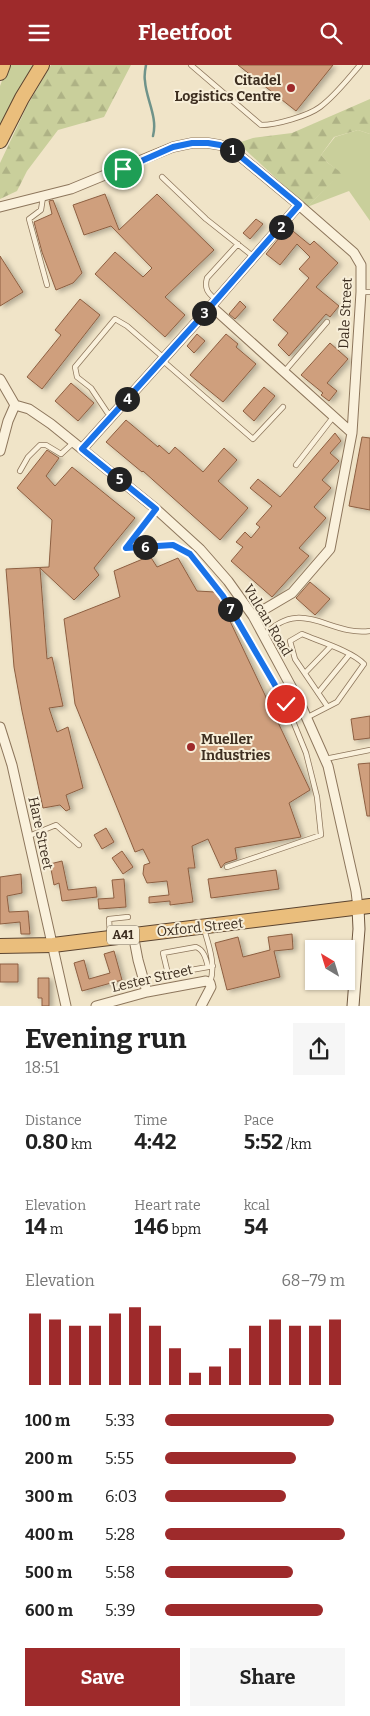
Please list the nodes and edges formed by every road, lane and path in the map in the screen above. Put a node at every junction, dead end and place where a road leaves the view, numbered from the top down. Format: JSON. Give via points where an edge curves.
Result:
{"nodes":[{"id":1,"x":4,"y":65,"type":"edge"},
{"id":2,"x":42,"y":65,"type":"edge"},
{"id":3,"x":191,"y":65,"type":"edge"},
{"id":4,"x":360,"y":65,"type":"edge"},
{"id":5,"x":0,"y":73,"type":"edge"},
{"id":6,"x":0,"y":141,"type":"edge"},
{"id":7,"x":162,"y":177,"type":"dead end"},
{"id":8,"x":43,"y":195,"type":"junction"},
{"id":9,"x":299,"y":205,"type":"junction"},
{"id":10,"x":0,"y":207,"type":"edge"},
{"id":11,"x":238,"y":244,"type":"junction"},
{"id":12,"x":254,"y":257,"type":"junction"},
{"id":13,"x":47,"y":285,"type":"dead end"},
{"id":14,"x":366,"y":292,"type":"edge"},
{"id":15,"x":213,"y":303,"type":"junction"},
{"id":16,"x":328,"y":322,"type":"dead end"},
{"id":17,"x":163,"y":359,"type":"junction"},
{"id":18,"x":284,"y":372,"type":"junction"},
{"id":19,"x":0,"y":379,"type":"edge"},
{"id":20,"x":15,"y":405,"type":"junction"},
{"id":21,"x":283,"y":407,"type":"dead end"},
{"id":22,"x":112,"y":415,"type":"junction"},
{"id":23,"x":334,"y":417,"type":"junction"},
{"id":24,"x":352,"y":433,"type":"junction"},
{"id":25,"x":74,"y":442,"type":"junction"},
{"id":26,"x":82,"y":449,"type":"junction"},
{"id":27,"x":0,"y":451,"type":"edge"},
{"id":28,"x":296,"y":465,"type":"dead end"},
{"id":29,"x":20,"y":471,"type":"dead end"},
{"id":30,"x":156,"y":509,"type":"junction"},
{"id":31,"x":253,"y":616,"type":"junction"},
{"id":32,"x":370,"y":631,"type":"edge"},
{"id":33,"x":264,"y":636,"type":"junction"},
{"id":34,"x":331,"y":646,"type":"junction"},
{"id":35,"x":349,"y":655,"type":"junction"},
{"id":36,"x":305,"y":673,"type":"junction"},
{"id":37,"x":318,"y":693,"type":"junction"},
{"id":38,"x":327,"y":706,"type":"junction"},
{"id":39,"x":306,"y":718,"type":"junction"},
{"id":40,"x":0,"y":727,"type":"edge"},
{"id":41,"x":3,"y":743,"type":"edge"},
{"id":42,"x":370,"y":750,"type":"edge"},
{"id":43,"x":325,"y":759,"type":"junction"},
{"id":44,"x":29,"y":836,"type":"junction"},
{"id":45,"x":79,"y":845,"type":"dead end"},
{"id":46,"x":227,"y":867,"type":"dead end"},
{"id":47,"x":364,"y":907,"type":"edge"},
{"id":48,"x":128,"y":917,"type":"dead end"},
{"id":49,"x":204,"y":927,"type":"junction"},
{"id":50,"x":133,"y":934,"type":"junction"},
{"id":51,"x":110,"y":937,"type":"junction"},
{"id":52,"x":53,"y":945,"type":"junction"},
{"id":53,"x":0,"y":946,"type":"edge"},
{"id":54,"x":210,"y":966,"type":"junction"},
{"id":55,"x":210,"y":985,"type":"junction"},
{"id":56,"x":147,"y":992,"type":"junction"},
{"id":57,"x":66,"y":1006,"type":"edge"},
{"id":58,"x":96,"y":1006,"type":"edge"},
{"id":59,"x":201,"y":1006,"type":"edge"},
{"id":60,"x":353,"y":1006,"type":"edge"}],
"edges":[{"from":1,"to":5,"type":"highway"},
{"from":2,"to":6,"type":"highway"},
{"from":3,"to":4,"type":"lane","via":[[261,125],[271,125],[319,108]]},
{"from":7,"to":11,"type":"lane"},
{"from":8,"to":9,"type":"street","name":"Dale Street","via":[[71,189],[173,147],[208,143],[234,151]]},
{"from":8,"to":10,"type":"street","name":"Dale Street"},
{"from":8,"to":13,"type":"lane","via":[[40,210],[29,219]]},
{"from":9,"to":12,"type":"street"},
{"from":9,"to":14,"type":"street","name":"Dale Street","via":[[354,253],[361,265]]},
{"from":11,"to":12,"type":"lane"},
{"from":11,"to":15,"type":"lane","via":[[207,278],[205,285]]},
{"from":12,"to":15,"type":"street"},
{"from":14,"to":24,"type":"street","name":"Dale Street"},
{"from":15,"to":17,"type":"street"},
{"from":15,"to":18,"type":"street"},
{"from":16,"to":18,"type":"lane"},
{"from":17,"to":21,"type":"lane","via":[[253,439]]},
{"from":17,"to":22,"type":"street"},
{"from":17,"to":22,"type":"lane","via":[[115,319],[74,367],[77,377],[91,388]]},
{"from":18,"to":23,"type":"street"},
{"from":19,"to":20,"type":"street"},
{"from":20,"to":25,"type":"street","name":"Vulcan Road","via":[[29,409]]},
{"from":20,"to":27,"type":"street"},
{"from":22,"to":26,"type":"street"},
{"from":23,"to":24,"type":"street"},
{"from":23,"to":28,"type":"lane"},
{"from":24,"to":31,"type":"street","name":"Dale Street","via":[[330,549],[292,593]]},
{"from":25,"to":26,"type":"street","name":"Vulcan Road"},
{"from":25,"to":29,"type":"lane","via":[[61,454],[40,445]]},
{"from":26,"to":30,"type":"street","name":"Vulcan Road"},
{"from":30,"to":31,"type":"street","name":"Vulcan Road","via":[[200,549]]},
{"from":30,"to":46,"type":"lane","via":[[126,548],[173,545],[190,554],[223,596],[286,704],[306,753],[317,797],[321,835]]},
{"from":31,"to":33,"type":"street","name":"Vulcan Road"},
{"from":32,"to":33,"type":"lane","via":[[359,632],[311,619],[288,618],[272,626]]},
{"from":33,"to":39,"type":"street","name":"Vulcan Road"},
{"from":34,"to":35,"type":"lane"},
{"from":34,"to":36,"type":"lane"},
{"from":34,"to":36,"type":"lane","via":[[302,634],[290,641],[295,659]]},
{"from":35,"to":37,"type":"lane"},
{"from":35,"to":38,"type":"lane","via":[[364,664],[337,701]]},
{"from":36,"to":37,"type":"lane"},
{"from":37,"to":38,"type":"lane"},
{"from":38,"to":39,"type":"lane"},
{"from":39,"to":43,"type":"street","name":"Vulcan Road"},
{"from":40,"to":41,"type":"street","name":"Hare Street"},
{"from":41,"to":44,"type":"street","name":"Hare Street","via":[[12,765]]},
{"from":42,"to":43,"type":"lane"},
{"from":43,"to":47,"type":"street","name":"Vulcan Road","via":[[349,862]]},
{"from":44,"to":45,"type":"lane","via":[[56,825]]},
{"from":44,"to":52,"type":"street","name":"Hare Street"},
{"from":47,"to":49,"type":"highway","name":"Oxford Street","number":"A41"},
{"from":47,"to":60,"type":"main road","via":[[359,929]]},
{"from":48,"to":51,"type":"lane","via":[[109,919]]},
{"from":49,"to":50,"type":"highway","name":"Oxford Street","number":"A41"},
{"from":49,"to":54,"type":"lane"},
{"from":50,"to":51,"type":"highway","name":"Oxford Street","number":"A41"},
{"from":50,"to":56,"type":"street"},
{"from":51,"to":52,"type":"highway","name":"Oxford Street","number":"A41"},
{"from":52,"to":53,"type":"highway","name":"Oxford Street","number":"A41"},
{"from":52,"to":57,"type":"street","name":"Hare Street"},
{"from":54,"to":54,"type":"lane","via":[[168,974],[163,953],[196,947]]},
{"from":54,"to":55,"type":"lane","via":[[213,974]]},
{"from":55,"to":56,"type":"street","name":"Lester Street","via":[[206,981]]},
{"from":55,"to":59,"type":"street"},
{"from":56,"to":58,"type":"street","name":"Lester Street"}]}
